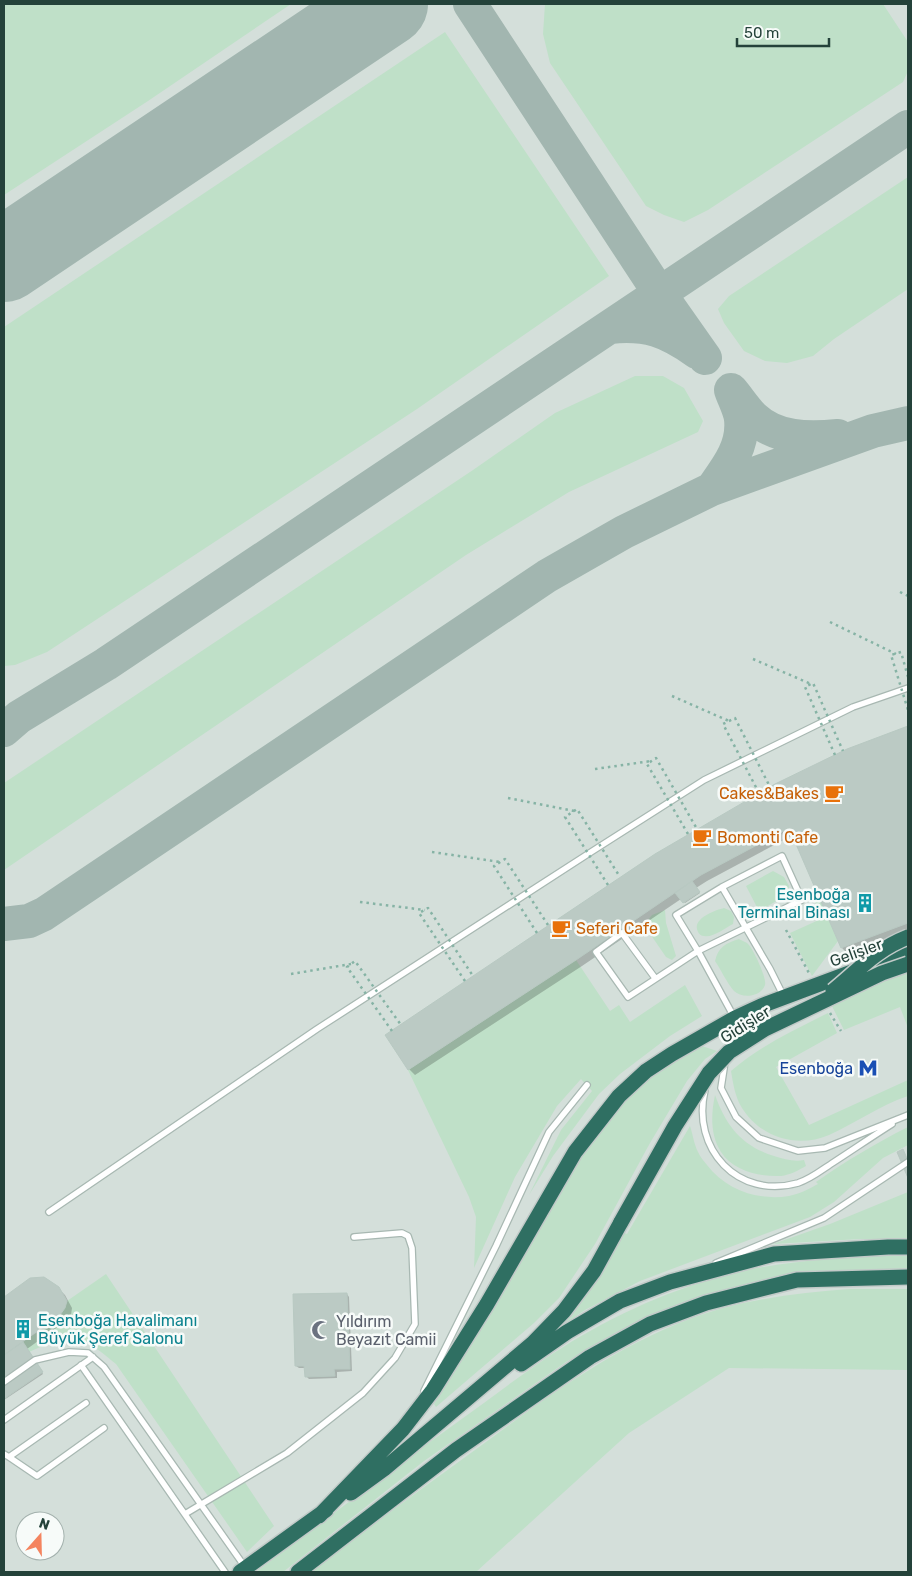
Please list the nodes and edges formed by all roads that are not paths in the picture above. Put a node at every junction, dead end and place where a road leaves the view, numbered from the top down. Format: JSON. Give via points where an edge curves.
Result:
{"nodes":[{"id":1,"x":908,"y":688,"type":"edge"},
{"id":2,"x":722,"y":887,"type":"junction"},
{"id":3,"x":746,"y":927,"type":"junction"},
{"id":4,"x":908,"y":937,"type":"edge"},
{"id":5,"x":698,"y":951,"type":"junction"},
{"id":6,"x":908,"y":951,"type":"edge"},
{"id":7,"x":908,"y":964,"type":"edge"},
{"id":8,"x":655,"y":978,"type":"junction"},
{"id":9,"x":784,"y":997,"type":"junction"},
{"id":10,"x":761,"y":1006,"type":"junction"},
{"id":11,"x":800,"y":1013,"type":"junction"},
{"id":12,"x":735,"y":1018,"type":"junction"},
{"id":13,"x":708,"y":1074,"type":"junction"},
{"id":14,"x":586,"y":1085,"type":"dead end"},
{"id":15,"x":906,"y":1115,"type":"edge"},
{"id":16,"x":908,"y":1162,"type":"edge"},
{"id":17,"x":49,"y":1212,"type":"dead end"},
{"id":18,"x":354,"y":1237,"type":"dead end"},
{"id":19,"x":908,"y":1247,"type":"edge"},
{"id":20,"x":908,"y":1278,"type":"edge"},
{"id":21,"x":670,"y":1282,"type":"junction"},
{"id":22,"x":93,"y":1357,"type":"junction"},
{"id":23,"x":81,"y":1365,"type":"junction"},
{"id":24,"x":4,"y":1382,"type":"edge"},
{"id":25,"x":86,"y":1403,"type":"dead end"},
{"id":26,"x":449,"y":1415,"type":"junction"},
{"id":27,"x":4,"y":1420,"type":"edge"},
{"id":28,"x":104,"y":1428,"type":"dead end"},
{"id":29,"x":403,"y":1429,"type":"junction"},
{"id":30,"x":6,"y":1455,"type":"edge"},
{"id":31,"x":201,"y":1504,"type":"junction"},
{"id":32,"x":185,"y":1514,"type":"junction"},
{"id":33,"x":319,"y":1516,"type":"junction"},
{"id":34,"x":245,"y":1571,"type":"edge"},
{"id":35,"x":225,"y":1572,"type":"edge"},
{"id":36,"x":298,"y":1572,"type":"edge"}],
"edges":[{"from":1,"to":17,"type":"lane","via":[[853,707],[704,780],[317,1029]]},
{"from":2,"to":3,"type":"lane"},
{"from":2,"to":3,"type":"lane","via":[[782,856],[802,900]]},
{"from":2,"to":5,"type":"lane","via":[[676,915]]},
{"from":3,"to":5,"type":"lane"},
{"from":3,"to":9,"type":"lane"},
{"from":4,"to":11,"type":"highway","bridge":true,"via":[[871,957],[834,990]]},
{"from":5,"to":8,"type":"lane"},
{"from":5,"to":12,"type":"lane"},
{"from":6,"to":9,"type":"highway","name":"Gelişler"},
{"from":7,"to":11,"type":"highway","name":"Gidişler","bridge":true,"via":[[882,973]]},
{"from":8,"to":8,"type":"lane","via":[[622,933],[596,952],[628,997]]},
{"from":9,"to":10,"type":"highway","name":"Gelişler"},
{"from":10,"to":12,"type":"highway","name":"Gelişler"},
{"from":10,"to":15,"type":"lane","via":[[725,1062],[722,1088],[736,1117],[760,1138],[798,1151],[825,1148]]},
{"from":11,"to":13,"type":"highway","name":"Gidişler","bridge":true,"via":[[765,1029],[729,1052]]},
{"from":12,"to":29,"type":"highway","name":"Gelişler","via":[[646,1071],[598,1120],[553,1187],[487,1304],[433,1390]]},
{"from":13,"to":15,"type":"lane","via":[[701,1114],[711,1150],[732,1172],[763,1185],[799,1183]]},
{"from":13,"to":26,"type":"highway","name":"Gidişler","bridge":true,"via":[[594,1271],[564,1312]]},
{"from":14,"to":29,"type":"lane","via":[[549,1132],[438,1364]]},
{"from":16,"to":21,"type":"lane","via":[[824,1218]]},
{"from":18,"to":31,"type":"lane","via":[[402,1233],[408,1236],[412,1248],[415,1324],[395,1358],[363,1393],[286,1453]]},
{"from":19,"to":21,"type":"highway","via":[[774,1254]]},
{"from":20,"to":36,"type":"highway","via":[[797,1280],[706,1303],[650,1324],[590,1357],[456,1450]]},
{"from":21,"to":26,"type":"highway","via":[[620,1301],[567,1332]]},
{"from":22,"to":23,"type":"lane"},
{"from":22,"to":24,"type":"lane","via":[[88,1353],[69,1352],[35,1360]]},
{"from":22,"to":31,"type":"lane","via":[[104,1367]]},
{"from":23,"to":27,"type":"lane"},
{"from":23,"to":32,"type":"lane"},
{"from":25,"to":30,"type":"lane"},
{"from":26,"to":33,"type":"highway","via":[[384,1469]]},
{"from":28,"to":30,"type":"lane","via":[[37,1476]]},
{"from":29,"to":33,"type":"highway","name":"Gelişler"},
{"from":31,"to":32,"type":"lane"},
{"from":31,"to":34,"type":"lane"},
{"from":32,"to":35,"type":"lane"},
{"from":33,"to":34,"type":"highway"}]}
